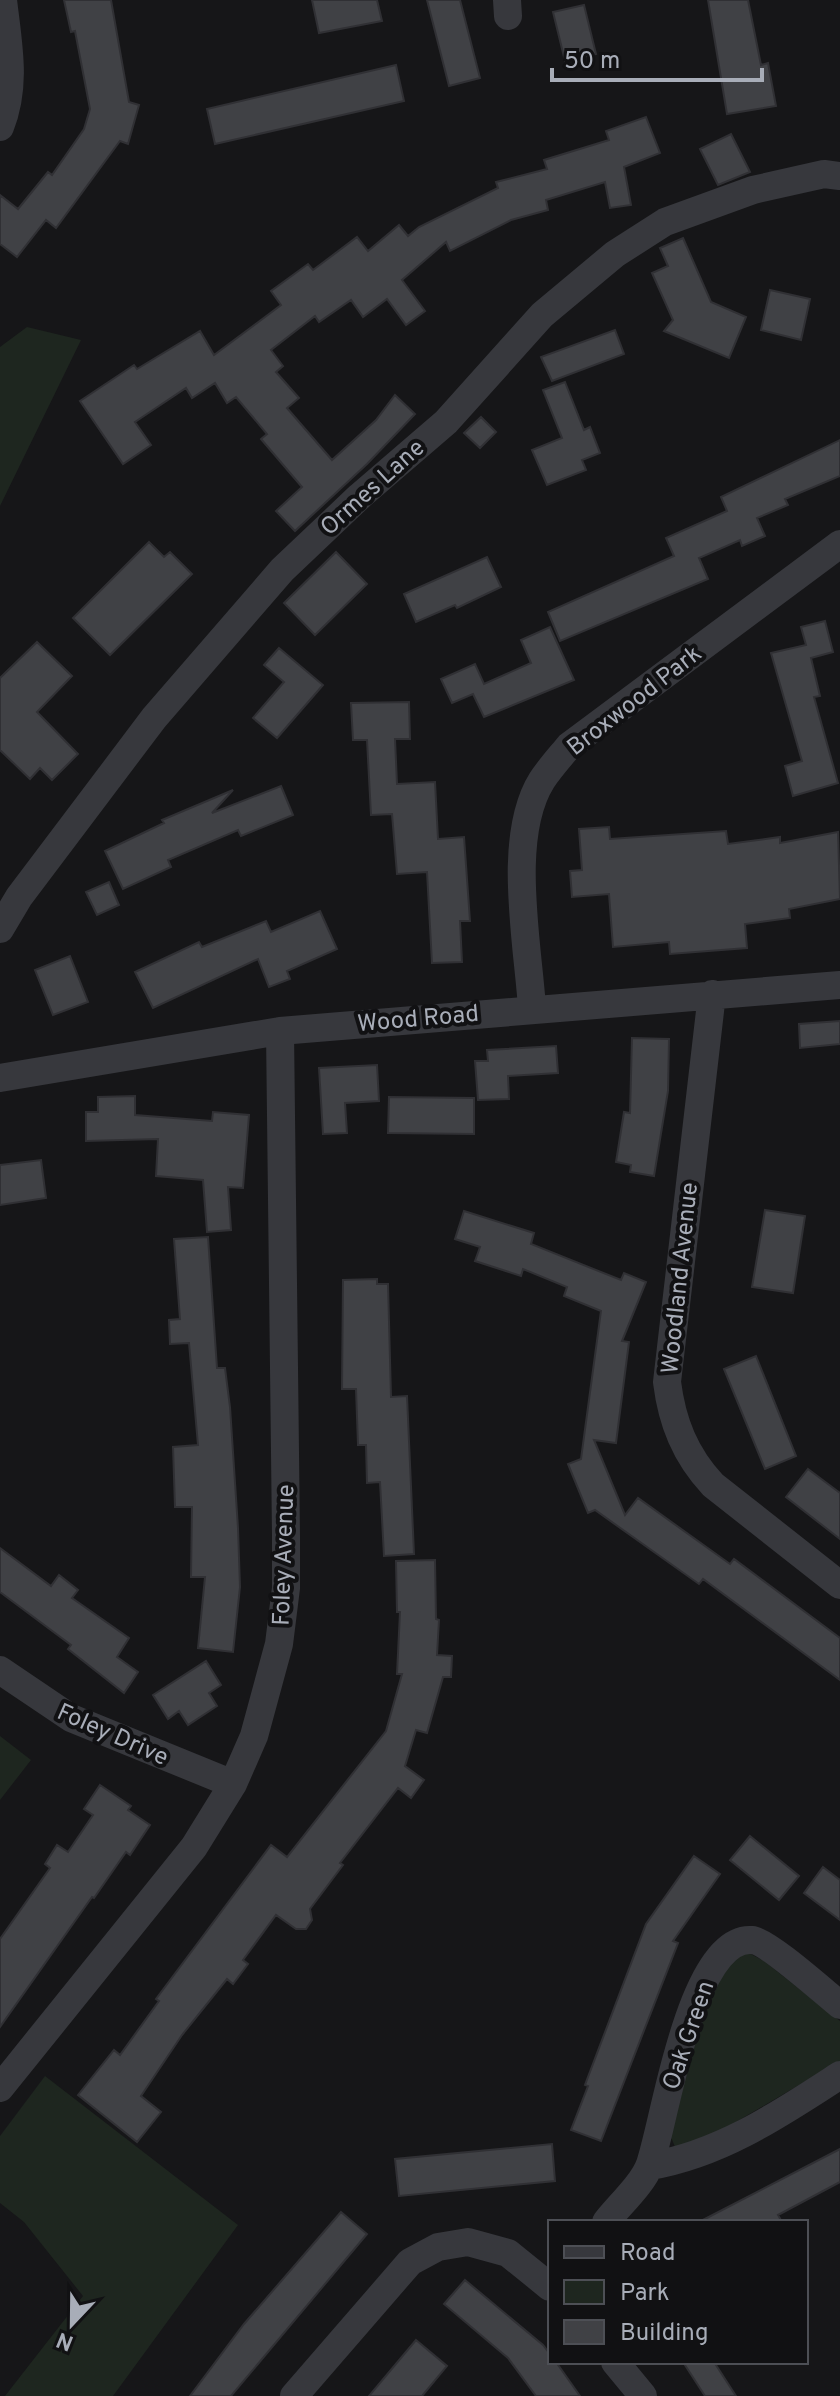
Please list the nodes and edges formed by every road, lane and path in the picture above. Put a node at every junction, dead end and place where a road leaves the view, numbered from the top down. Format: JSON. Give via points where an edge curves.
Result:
{"nodes":[{"id":1,"x":3,"y":0,"type":"edge"},
{"id":2,"x":0,"y":127,"type":"edge"},
{"id":3,"x":840,"y":176,"type":"edge"},
{"id":4,"x":840,"y":544,"type":"edge"},
{"id":5,"x":0,"y":929,"type":"edge"},
{"id":6,"x":840,"y":985,"type":"edge"},
{"id":7,"x":712,"y":994,"type":"junction"},
{"id":8,"x":532,"y":1008,"type":"junction"},
{"id":9,"x":280,"y":1031,"type":"junction"},
{"id":10,"x":0,"y":1078,"type":"edge"},
{"id":11,"x":840,"y":1585,"type":"edge"},
{"id":12,"x":0,"y":1670,"type":"edge"},
{"id":13,"x":233,"y":1784,"type":"junction"},
{"id":14,"x":840,"y":2005,"type":"edge"},
{"id":15,"x":840,"y":2075,"type":"edge"},
{"id":16,"x":0,"y":2088,"type":"edge"},
{"id":17,"x":650,"y":2166,"type":"junction"},
{"id":18,"x":608,"y":2220,"type":"edge"},
{"id":19,"x":548,"y":2285,"type":"edge"},
{"id":20,"x":617,"y":2364,"type":"edge"},
{"id":21,"x":294,"y":2396,"type":"edge"},
{"id":22,"x":643,"y":2396,"type":"edge"}],
"edges":[{"from":1,"to":2,"type":"street","via":[[11,69],[10,102]]},
{"from":3,"to":5,"type":"street","name":"Ormes Lane","via":[[824,174],[753,190],[665,222],[615,254],[542,315],[446,422],[273,581],[154,718]]},
{"from":4,"to":8,"type":"street","name":"Broxwood Park","via":[[569,746],[541,782],[528,814],[522,856]]},
{"from":6,"to":7,"type":"street","name":"Wood Road"},
{"from":7,"to":8,"type":"street","name":"Wood Road"},
{"from":7,"to":11,"type":"street","name":"Woodland Avenue","via":[[668,1369],[671,1413],[698,1469],[713,1485]]},
{"from":8,"to":9,"type":"street","name":"Wood Road"},
{"from":9,"to":10,"type":"street","name":"Wood Road"},
{"from":9,"to":13,"type":"street","name":"Foley Avenue","via":[[286,1588],[276,1656],[254,1736]]},
{"from":12,"to":13,"type":"street","name":"Foley Drive","via":[[71,1718]]},
{"from":13,"to":16,"type":"street","name":"Foley Avenue","via":[[194,1847]]},
{"from":14,"to":17,"type":"street","name":"Oak Green","via":[[760,1942],[732,1946],[710,1970],[686,2028]]},
{"from":15,"to":17,"type":"street","via":[[727,2142],[688,2160]]},
{"from":17,"to":18,"type":"street","name":"Oak Green"},
{"from":19,"to":21,"type":"street","via":[[508,2253],[468,2242],[438,2247],[410,2262]]},
{"from":20,"to":22,"type":"street"}]}
